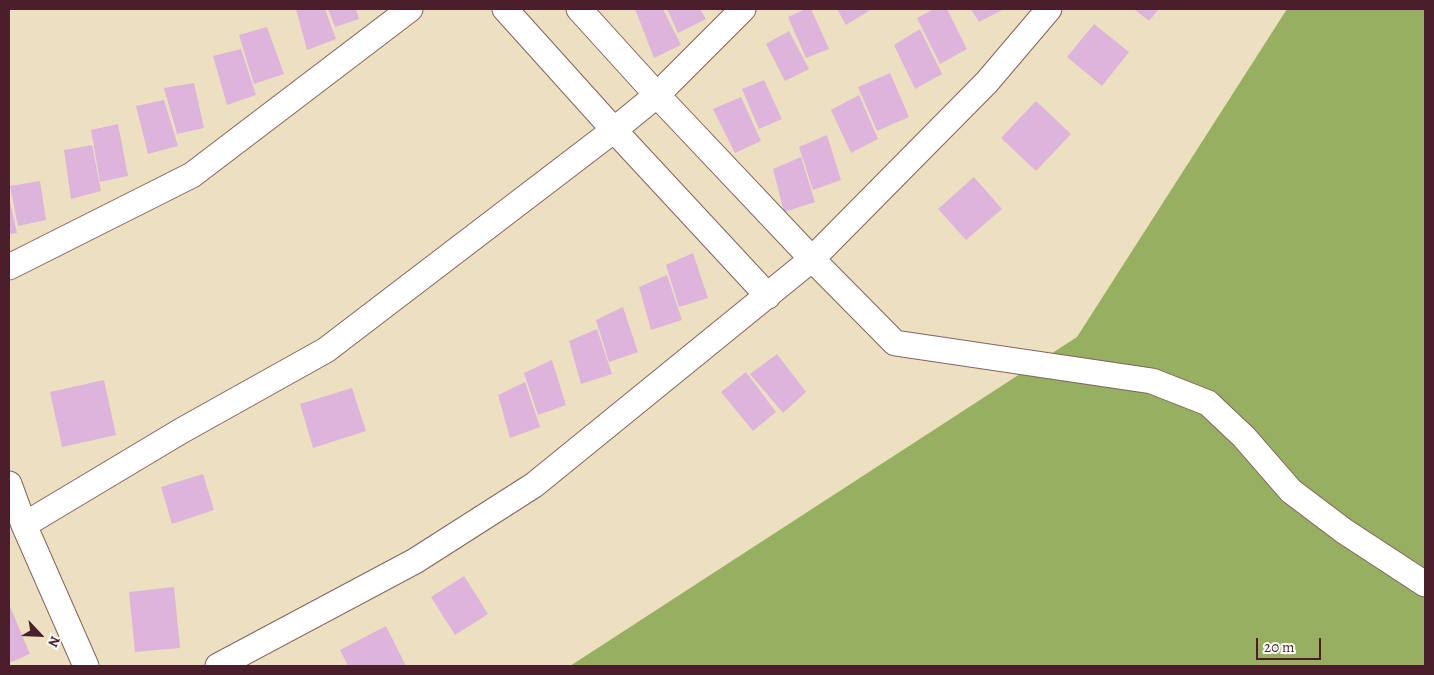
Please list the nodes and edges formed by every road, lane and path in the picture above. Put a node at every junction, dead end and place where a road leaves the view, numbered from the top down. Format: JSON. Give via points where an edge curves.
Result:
{"nodes":[{"id":1,"x":410,"y":9,"type":"edge"},
{"id":2,"x":505,"y":9,"type":"edge"},
{"id":3,"x":580,"y":9,"type":"edge"},
{"id":4,"x":743,"y":9,"type":"edge"},
{"id":5,"x":1049,"y":9,"type":"edge"},
{"id":6,"x":656,"y":95,"type":"junction"},
{"id":7,"x":614,"y":130,"type":"junction"},
{"id":8,"x":812,"y":259,"type":"junction"},
{"id":9,"x":9,"y":267,"type":"edge"},
{"id":10,"x":768,"y":296,"type":"junction"},
{"id":11,"x":9,"y":484,"type":"edge"},
{"id":12,"x":24,"y":525,"type":"junction"},
{"id":13,"x":1425,"y":584,"type":"edge"},
{"id":14,"x":86,"y":666,"type":"edge"},
{"id":15,"x":218,"y":666,"type":"edge"}],
"edges":[{"from":1,"to":9,"type":"street","via":[[192,175]]},
{"from":2,"to":7,"type":"street"},
{"from":3,"to":6,"type":"street"},
{"from":4,"to":6,"type":"street"},
{"from":5,"to":8,"type":"street","via":[[987,82]]},
{"from":6,"to":7,"type":"street"},
{"from":6,"to":8,"type":"street"},
{"from":7,"to":10,"type":"street"},
{"from":7,"to":12,"type":"street","via":[[326,350],[181,431]]},
{"from":8,"to":10,"type":"street"},
{"from":8,"to":13,"type":"street","via":[[896,343],[1152,381],[1208,403],[1244,437],[1291,491],[1344,531]]},
{"from":10,"to":15,"type":"street","via":[[534,485],[415,562]]},
{"from":11,"to":12,"type":"street"},
{"from":12,"to":14,"type":"street"}]}
